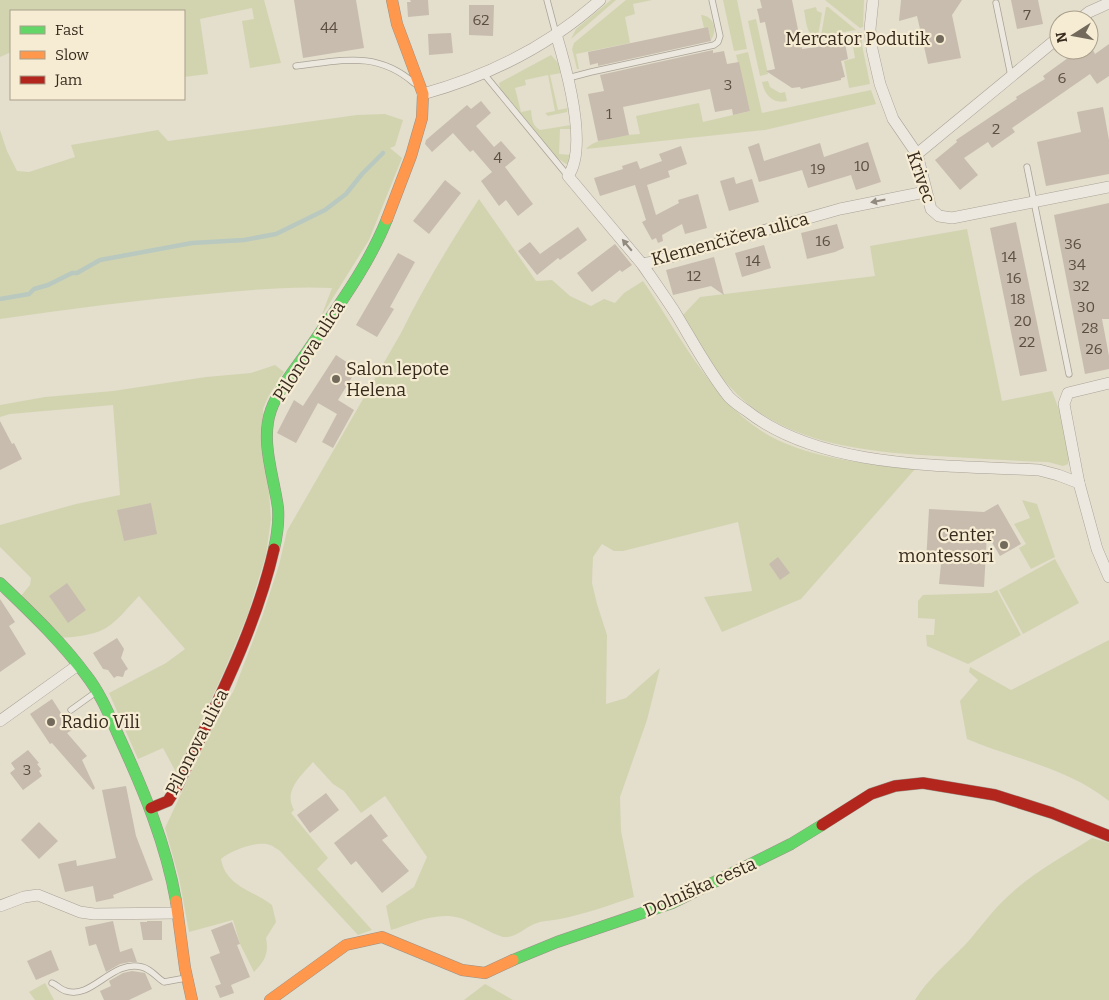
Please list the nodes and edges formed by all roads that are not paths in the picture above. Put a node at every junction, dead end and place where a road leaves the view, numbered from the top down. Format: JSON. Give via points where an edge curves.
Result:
{"nodes":[{"id":1,"x":392,"y":0,"type":"edge"},
{"id":2,"x":547,"y":0,"type":"edge"},
{"id":3,"x":600,"y":0,"type":"edge"},
{"id":4,"x":712,"y":0,"type":"edge"},
{"id":5,"x":873,"y":0,"type":"edge"},
{"id":6,"x":1106,"y":2,"type":"edge"},
{"id":7,"x":996,"y":3,"type":"dead end"},
{"id":8,"x":1092,"y":10,"type":"edge"},
{"id":9,"x":556,"y":34,"type":"junction"},
{"id":10,"x":1049,"y":45,"type":"edge"},
{"id":11,"x":296,"y":66,"type":"dead end"},
{"id":12,"x":484,"y":74,"type":"junction"},
{"id":13,"x":1011,"y":76,"type":"junction"},
{"id":14,"x":568,"y":78,"type":"junction"},
{"id":15,"x":423,"y":94,"type":"junction"},
{"id":16,"x":917,"y":154,"type":"junction"},
{"id":17,"x":1027,"y":167,"type":"dead end"},
{"id":18,"x":568,"y":176,"type":"junction"},
{"id":19,"x":1109,"y":187,"type":"edge"},
{"id":20,"x":926,"y":192,"type":"junction"},
{"id":21,"x":1034,"y":202,"type":"junction"},
{"id":22,"x":642,"y":264,"type":"junction"},
{"id":23,"x":1069,"y":374,"type":"dead end"},
{"id":24,"x":1109,"y":383,"type":"edge"},
{"id":25,"x":1079,"y":483,"type":"junction"},
{"id":26,"x":1109,"y":577,"type":"edge"},
{"id":27,"x":0,"y":583,"type":"edge"},
{"id":28,"x":78,"y":665,"type":"junction"},
{"id":29,"x":97,"y":690,"type":"junction"},
{"id":30,"x":72,"y":710,"type":"dead end"},
{"id":31,"x":0,"y":721,"type":"edge"},
{"id":32,"x":151,"y":808,"type":"junction"},
{"id":33,"x":1109,"y":836,"type":"edge"},
{"id":34,"x":0,"y":906,"type":"edge"},
{"id":35,"x":177,"y":913,"type":"junction"},
{"id":36,"x":186,"y":978,"type":"junction"},
{"id":37,"x":52,"y":983,"type":"dead end"},
{"id":38,"x":192,"y":1000,"type":"edge"},
{"id":39,"x":270,"y":1000,"type":"edge"}],
"edges":[{"from":1,"to":15,"type":"street","name":"Pilonova ulica"},
{"from":2,"to":9,"type":"lane"},
{"from":3,"to":9,"type":"street"},
{"from":4,"to":14,"type":"lane","via":[[720,36],[714,45]]},
{"from":5,"to":16,"type":"street","name":"Krivec","via":[[870,28],[880,84],[893,119]]},
{"from":6,"to":8,"type":"street"},
{"from":7,"to":13,"type":"lane"},
{"from":9,"to":12,"type":"street"},
{"from":9,"to":14,"type":"street"},
{"from":10,"to":13,"type":"street"},
{"from":11,"to":15,"type":"lane","via":[[366,60],[380,62],[408,77]]},
{"from":12,"to":15,"type":"street"},
{"from":12,"to":18,"type":"lane"},
{"from":13,"to":16,"type":"street"},
{"from":14,"to":18,"type":"street","via":[[576,130],[575,162]]},
{"from":15,"to":32,"type":"street","name":"Pilonova ulica","via":[[422,118],[411,156],[378,241],[361,272],[274,402],[267,440],[278,510],[277,536],[267,576],[237,659],[178,785],[166,803]]},
{"from":16,"to":20,"type":"street","name":"Krivec"},
{"from":17,"to":21,"type":"lane"},
{"from":22,"to":18,"type":"street","name":"Klemenčičeva ulica","one_way":true},
{"from":19,"to":21,"type":"street","name":"Krivec"},
{"from":20,"to":21,"type":"street","name":"Krivec","via":[[931,209],[939,216],[952,218]]},
{"from":20,"to":22,"type":"street","name":"Klemenčičeva ulica","one_way":true,"via":[[840,209]]},
{"from":21,"to":23,"type":"lane"},
{"from":22,"to":25,"type":"street","via":[[730,398],[781,434],[846,454],[898,463],[1039,470]]},
{"from":24,"to":25,"type":"street","via":[[1074,390],[1065,397]]},
{"from":25,"to":26,"type":"street","via":[[1097,549]]},
{"from":27,"to":28,"type":"street"},
{"from":28,"to":29,"type":"street"},
{"from":28,"to":31,"type":"street"},
{"from":29,"to":30,"type":"lane"},
{"from":29,"to":32,"type":"street"},
{"from":32,"to":35,"type":"street","via":[[170,874]]},
{"from":33,"to":39,"type":"street","name":"Dolniška cesta","via":[[995,795],[923,783],[895,786],[872,794],[791,844],[672,903],[557,942],[485,973],[462,970],[382,937],[346,945]]},
{"from":34,"to":35,"type":"street","via":[[38,895],[80,912],[94,914]]},
{"from":35,"to":36,"type":"street"},
{"from":36,"to":37,"type":"lane","via":[[164,982],[143,967],[133,966],[111,973],[85,992],[77,994],[66,992]]},
{"from":36,"to":38,"type":"street"}]}
